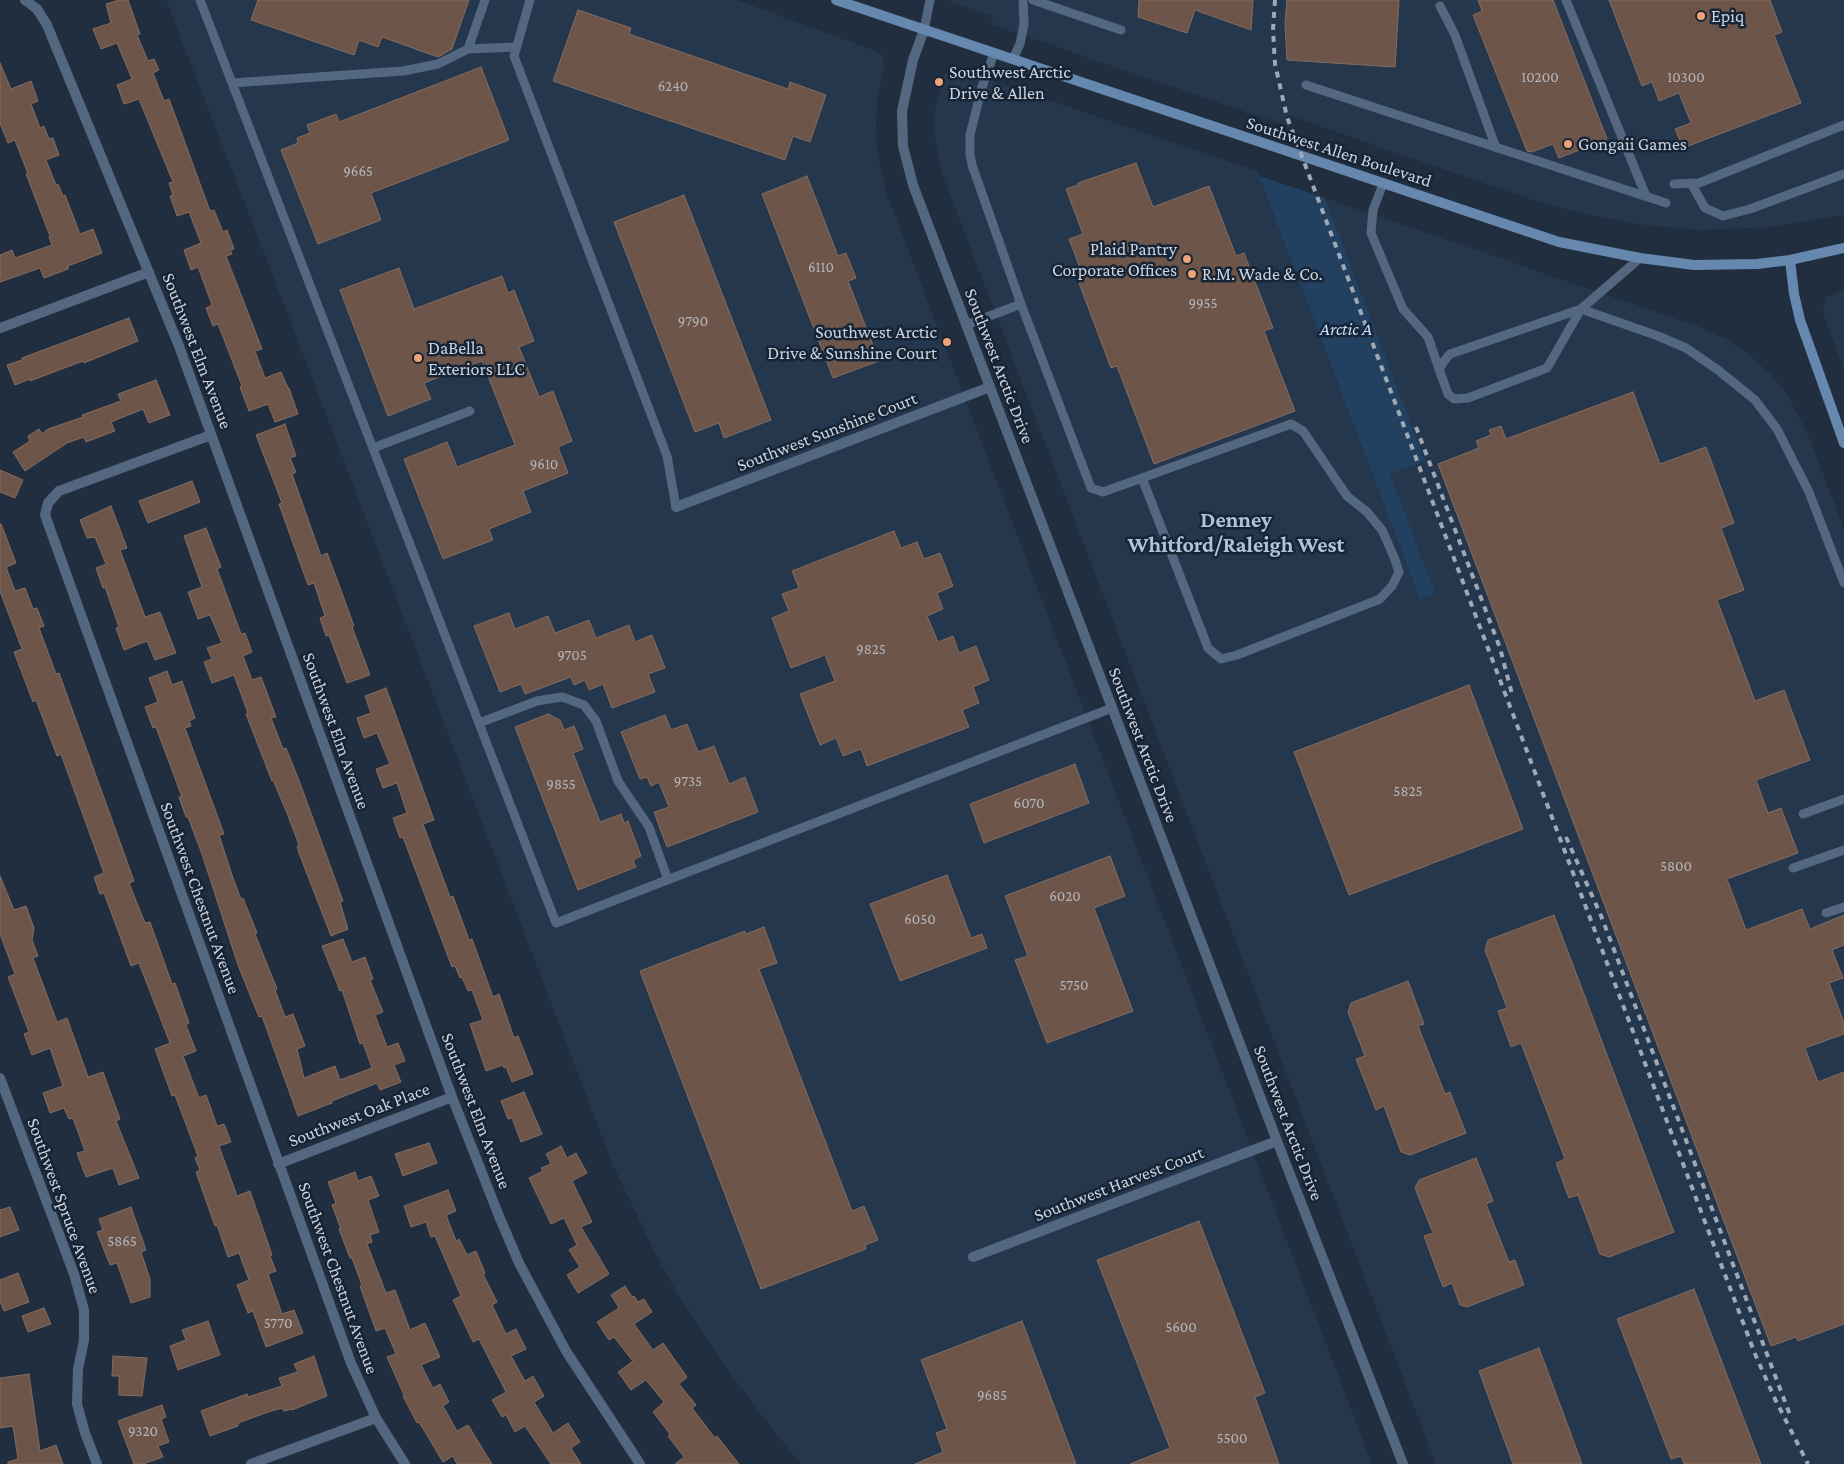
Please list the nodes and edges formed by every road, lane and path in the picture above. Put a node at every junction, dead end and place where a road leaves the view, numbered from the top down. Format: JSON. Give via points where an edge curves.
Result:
{"nodes":[{"id":1,"x":25,"y":0,"type":"edge"},
{"id":2,"x":200,"y":0,"type":"edge"},
{"id":3,"x":485,"y":0,"type":"edge"},
{"id":4,"x":530,"y":0,"type":"edge"},
{"id":5,"x":836,"y":0,"type":"edge"},
{"id":6,"x":930,"y":0,"type":"edge"},
{"id":7,"x":1023,"y":0,"type":"edge"},
{"id":8,"x":1033,"y":0,"type":"edge"},
{"id":9,"x":1566,"y":0,"type":"edge"},
{"id":10,"x":1440,"y":6,"type":"dead end"},
{"id":11,"x":924,"y":30,"type":"junction"},
{"id":12,"x":1122,"y":30,"type":"dead end"},
{"id":13,"x":516,"y":47,"type":"junction"},
{"id":14,"x":468,"y":49,"type":"junction"},
{"id":15,"x":994,"y":53,"type":"junction"},
{"id":16,"x":1013,"y":59,"type":"junction"},
{"id":17,"x":232,"y":83,"type":"junction"},
{"id":18,"x":1306,"y":85,"type":"dead end"},
{"id":19,"x":1844,"y":126,"type":"edge"},
{"id":20,"x":1496,"y":148,"type":"junction"},
{"id":21,"x":1844,"y":174,"type":"edge"},
{"id":22,"x":1691,"y":183,"type":"junction"},
{"id":23,"x":1383,"y":184,"type":"junction"},
{"id":24,"x":1674,"y":184,"type":"dead end"},
{"id":25,"x":1646,"y":196,"type":"junction"},
{"id":26,"x":1666,"y":203,"type":"dead end"},
{"id":27,"x":1844,"y":248,"type":"edge"},
{"id":28,"x":1640,"y":258,"type":"junction"},
{"id":29,"x":1790,"y":260,"type":"junction"},
{"id":30,"x":149,"y":272,"type":"junction"},
{"id":31,"x":1021,"y":304,"type":"junction"},
{"id":32,"x":1582,"y":308,"type":"junction"},
{"id":33,"x":966,"y":325,"type":"junction"},
{"id":34,"x":0,"y":328,"type":"edge"},
{"id":35,"x":1439,"y":369,"type":"junction"},
{"id":36,"x":990,"y":387,"type":"junction"},
{"id":37,"x":470,"y":411,"type":"dead end"},
{"id":38,"x":211,"y":435,"type":"junction"},
{"id":39,"x":1844,"y":444,"type":"edge"},
{"id":40,"x":373,"y":448,"type":"junction"},
{"id":41,"x":1142,"y":478,"type":"junction"},
{"id":42,"x":676,"y":507,"type":"joint"},
{"id":43,"x":1844,"y":583,"type":"edge"},
{"id":44,"x":1112,"y":708,"type":"junction"},
{"id":45,"x":479,"y":723,"type":"junction"},
{"id":46,"x":1844,"y":798,"type":"edge"},
{"id":47,"x":1803,"y":814,"type":"dead end"},
{"id":48,"x":1844,"y":850,"type":"edge"},
{"id":49,"x":1793,"y":868,"type":"dead end"},
{"id":50,"x":668,"y":880,"type":"junction"},
{"id":51,"x":1844,"y":907,"type":"edge"},
{"id":52,"x":1826,"y":913,"type":"dead end"},
{"id":53,"x":0,"y":1078,"type":"edge"},
{"id":54,"x":452,"y":1096,"type":"junction"},
{"id":55,"x":1277,"y":1141,"type":"junction"},
{"id":56,"x":278,"y":1164,"type":"junction"},
{"id":57,"x":973,"y":1257,"type":"dead end"},
{"id":58,"x":376,"y":1418,"type":"junction"},
{"id":59,"x":97,"y":1464,"type":"edge"},
{"id":60,"x":251,"y":1464,"type":"edge"},
{"id":61,"x":405,"y":1464,"type":"edge"},
{"id":62,"x":640,"y":1464,"type":"edge"},
{"id":63,"x":1403,"y":1464,"type":"edge"}],
"edges":[{"from":1,"to":30,"type":"street","name":"Southwest Elm Avenue","via":[[47,25]]},
{"from":2,"to":17,"type":"lane"},
{"from":3,"to":14,"type":"lane"},
{"from":4,"to":13,"type":"lane"},
{"from":5,"to":11,"type":"main road","name":"Southwest Allen Boulevard"},
{"from":6,"to":11,"type":"lane"},
{"from":7,"to":16,"type":"lane","via":[[1024,24]]},
{"from":8,"to":12,"type":"lane"},
{"from":9,"to":25,"type":"lane"},
{"from":10,"to":20,"type":"lane","via":[[1455,36]]},
{"from":11,"to":15,"type":"main road","name":"Southwest Allen Boulevard"},
{"from":11,"to":33,"type":"street","name":"Southwest Arctic Drive","via":[[913,60],[902,111],[904,152],[912,184]]},
{"from":13,"to":14,"type":"lane"},
{"from":13,"to":42,"type":"lane","via":[[514,56],[667,456]]},
{"from":14,"to":17,"type":"lane","via":[[438,64],[403,71]]},
{"from":15,"to":16,"type":"main road","name":"Southwest Allen Boulevard"},
{"from":15,"to":31,"type":"lane","via":[[970,135],[970,154]]},
{"from":16,"to":23,"type":"main road","name":"Southwest Allen Boulevard"},
{"from":17,"to":40,"type":"lane"},
{"from":18,"to":20,"type":"lane"},
{"from":19,"to":22,"type":"lane","via":[[1699,183]]},
{"from":20,"to":25,"type":"lane"},
{"from":21,"to":22,"type":"lane","via":[[1750,210],[1723,216],[1705,208]]},
{"from":22,"to":24,"type":"lane"},
{"from":23,"to":28,"type":"main road","name":"Southwest Allen Boulevard","via":[[1559,242]]},
{"from":23,"to":35,"type":"lane","via":[[1373,210],[1371,233],[1403,309],[1428,337]]},
{"from":25,"to":26,"type":"lane"},
{"from":27,"to":29,"type":"main road","name":"Southwest Allen Boulevard"},
{"from":28,"to":29,"type":"main road","name":"Southwest Allen Boulevard","via":[[1701,265]]},
{"from":28,"to":32,"type":"lane"},
{"from":29,"to":39,"type":"main road","via":[[1800,320]]},
{"from":30,"to":34,"type":"street"},
{"from":30,"to":38,"type":"street","name":"Southwest Elm Avenue"},
{"from":31,"to":33,"type":"lane"},
{"from":31,"to":41,"type":"lane","via":[[1091,488],[1103,492]]},
{"from":32,"to":35,"type":"lane","via":[[1450,354]]},
{"from":32,"to":35,"type":"lane","via":[[1547,368],[1468,398],[1454,399],[1448,394]]},
{"from":32,"to":43,"type":"lane","via":[[1686,348],[1755,400],[1777,429],[1794,460]]},
{"from":33,"to":36,"type":"street","name":"Southwest Arctic Drive"},
{"from":36,"to":42,"type":"street","name":"Southwest Sunshine Court"},
{"from":36,"to":44,"type":"street","name":"Southwest Arctic Drive"},
{"from":37,"to":40,"type":"lane"},
{"from":38,"to":54,"type":"street","name":"Southwest Elm Avenue"},
{"from":38,"to":56,"type":"street","name":"Southwest Chestnut Avenue","via":[[59,491],[48,503],[45,515]]},
{"from":40,"to":45,"type":"lane"},
{"from":41,"to":41,"type":"lane","via":[[1291,424],[1303,431],[1347,496],[1382,530],[1398,572],[1392,586],[1380,599],[1221,659],[1205,642]]},
{"from":44,"to":50,"type":"lane"},
{"from":44,"to":55,"type":"street","name":"Southwest Arctic Drive"},
{"from":45,"to":50,"type":"lane","via":[[537,701],[562,697],[584,705],[596,721],[618,781],[649,827]]},
{"from":45,"to":50,"type":"lane","via":[[556,923]]},
{"from":46,"to":47,"type":"lane"},
{"from":48,"to":49,"type":"lane"},
{"from":51,"to":52,"type":"lane"},
{"from":53,"to":59,"type":"street","name":"Southwest Spruce Avenue","via":[[74,1274],[84,1310],[77,1404]]},
{"from":54,"to":56,"type":"street","name":"Southwest Oak Place"},
{"from":54,"to":62,"type":"street","name":"Southwest Elm Avenue","via":[[519,1263],[566,1350]]},
{"from":55,"to":57,"type":"street","name":"Southwest Harvest Court"},
{"from":55,"to":63,"type":"street","name":"Southwest Arctic Drive"},
{"from":56,"to":58,"type":"street","name":"Southwest Chestnut Avenue","via":[[351,1362]]},
{"from":58,"to":60,"type":"street"},
{"from":58,"to":61,"type":"street","name":"Southwest Chestnut Avenue"}]}
